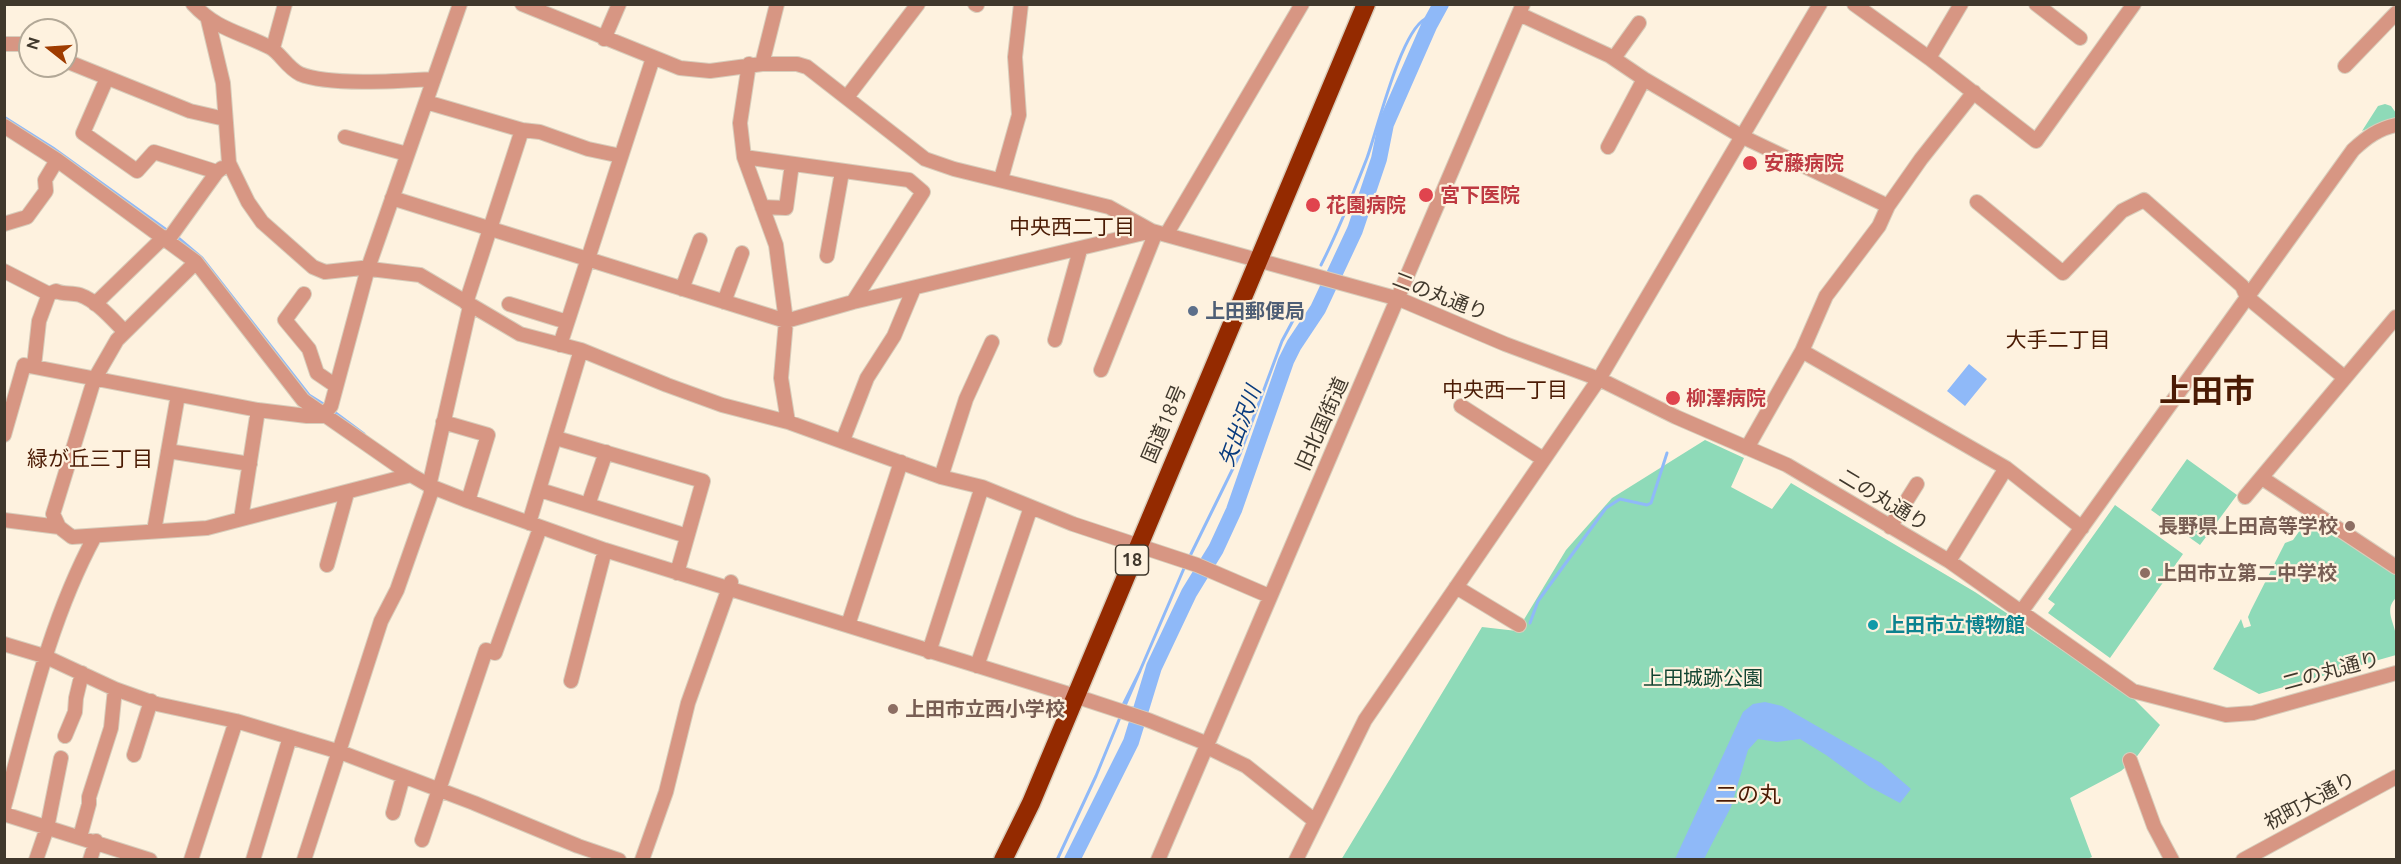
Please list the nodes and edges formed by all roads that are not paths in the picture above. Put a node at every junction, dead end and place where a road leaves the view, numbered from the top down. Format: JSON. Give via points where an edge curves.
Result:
{"nodes":[{"id":1,"x":194,"y":4,"type":"edge"},
{"id":2,"x":285,"y":4,"type":"edge"},
{"id":3,"x":460,"y":4,"type":"edge"},
{"id":4,"x":522,"y":4,"type":"edge"},
{"id":5,"x":618,"y":4,"type":"edge"},
{"id":6,"x":777,"y":4,"type":"edge"},
{"id":7,"x":918,"y":4,"type":"edge"},
{"id":8,"x":1021,"y":4,"type":"edge"},
{"id":9,"x":1302,"y":4,"type":"edge"},
{"id":10,"x":1366,"y":4,"type":"edge"},
{"id":11,"x":1820,"y":4,"type":"edge"},
{"id":12,"x":1854,"y":4,"type":"edge"},
{"id":13,"x":1961,"y":4,"type":"edge"},
{"id":14,"x":2036,"y":4,"type":"edge"},
{"id":15,"x":2134,"y":4,"type":"edge"},
{"id":16,"x":1521,"y":9,"type":"edge"},
{"id":17,"x":2397,"y":13,"type":"edge"},
{"id":18,"x":208,"y":20,"type":"junction"},
{"id":19,"x":1639,"y":23,"type":"dead end"},
{"id":20,"x":2080,"y":38,"type":"dead end"},
{"id":21,"x":604,"y":39,"type":"junction"},
{"id":22,"x":273,"y":48,"type":"junction"},
{"id":23,"x":653,"y":58,"type":"junction"},
{"id":24,"x":1614,"y":58,"type":"junction"},
{"id":25,"x":1929,"y":58,"type":"junction"},
{"id":26,"x":755,"y":64,"type":"junction"},
{"id":27,"x":78,"y":66,"type":"edge"},
{"id":28,"x":2344,"y":66,"type":"dead end"},
{"id":29,"x":107,"y":78,"type":"junction"},
{"id":30,"x":434,"y":79,"type":"junction"},
{"id":31,"x":1644,"y":79,"type":"junction"},
{"id":32,"x":1974,"y":92,"type":"junction"},
{"id":33,"x":847,"y":98,"type":"junction"},
{"id":34,"x":426,"y":102,"type":"junction"},
{"id":35,"x":225,"y":120,"type":"junction"},
{"id":36,"x":2397,"y":125,"type":"edge"},
{"id":37,"x":4,"y":126,"type":"edge"},
{"id":38,"x":522,"y":130,"type":"junction"},
{"id":39,"x":1741,"y":136,"type":"junction"},
{"id":40,"x":345,"y":137,"type":"dead end"},
{"id":41,"x":1608,"y":147,"type":"dead end"},
{"id":42,"x":408,"y":154,"type":"junction"},
{"id":43,"x":621,"y":156,"type":"junction"},
{"id":44,"x":744,"y":157,"type":"junction"},
{"id":45,"x":925,"y":159,"type":"junction"},
{"id":46,"x":57,"y":160,"type":"junction"},
{"id":47,"x":229,"y":163,"type":"junction"},
{"id":48,"x":792,"y":164,"type":"junction"},
{"id":49,"x":217,"y":172,"type":"junction"},
{"id":50,"x":842,"y":172,"type":"junction"},
{"id":51,"x":1001,"y":179,"type":"junction"},
{"id":52,"x":909,"y":180,"type":"junction"},
{"id":53,"x":392,"y":198,"type":"junction"},
{"id":54,"x":1977,"y":202,"type":"dead end"},
{"id":55,"x":1888,"y":206,"type":"junction"},
{"id":56,"x":762,"y":207,"type":"junction"},
{"id":57,"x":4,"y":224,"type":"edge"},
{"id":58,"x":490,"y":229,"type":"junction"},
{"id":59,"x":1158,"y":233,"type":"junction"},
{"id":60,"x":170,"y":236,"type":"junction"},
{"id":61,"x":700,"y":240,"type":"dead end"},
{"id":62,"x":1080,"y":250,"type":"junction"},
{"id":63,"x":742,"y":253,"type":"dead end"},
{"id":64,"x":827,"y":256,"type":"dead end"},
{"id":65,"x":1258,"y":259,"type":"junction"},
{"id":66,"x":588,"y":260,"type":"junction"},
{"id":67,"x":203,"y":265,"type":"junction"},
{"id":68,"x":368,"y":268,"type":"junction"},
{"id":69,"x":4,"y":271,"type":"edge"},
{"id":70,"x":914,"y":288,"type":"junction"},
{"id":71,"x":682,"y":289,"type":"junction"},
{"id":72,"x":49,"y":294,"type":"junction"},
{"id":73,"x":304,"y":294,"type":"dead end"},
{"id":74,"x":2247,"y":297,"type":"junction"},
{"id":75,"x":1399,"y":299,"type":"junction"},
{"id":76,"x":724,"y":302,"type":"junction"},
{"id":77,"x":854,"y":302,"type":"junction"},
{"id":78,"x":95,"y":304,"type":"junction"},
{"id":79,"x":468,"y":304,"type":"junction"},
{"id":80,"x":509,"y":304,"type":"dead end"},
{"id":81,"x":2397,"y":317,"type":"edge"},
{"id":82,"x":786,"y":321,"type":"junction"},
{"id":83,"x":567,"y":322,"type":"junction"},
{"id":84,"x":125,"y":332,"type":"junction"},
{"id":85,"x":1055,"y":340,"type":"dead end"},
{"id":86,"x":992,"y":342,"type":"dead end"},
{"id":87,"x":560,"y":345,"type":"junction"},
{"id":88,"x":581,"y":350,"type":"junction"},
{"id":89,"x":1802,"y":351,"type":"junction"},
{"id":90,"x":34,"y":366,"type":"junction"},
{"id":91,"x":1101,"y":369,"type":"dead end"},
{"id":92,"x":2345,"y":378,"type":"junction"},
{"id":93,"x":1599,"y":379,"type":"junction"},
{"id":94,"x":94,"y":380,"type":"junction"},
{"id":95,"x":336,"y":386,"type":"junction"},
{"id":96,"x":178,"y":395,"type":"junction"},
{"id":97,"x":1461,"y":406,"type":"dead end"},
{"id":98,"x":258,"y":410,"type":"junction"},
{"id":99,"x":8,"y":411,"type":"edge"},
{"id":100,"x":323,"y":416,"type":"junction"},
{"id":101,"x":443,"y":422,"type":"junction"},
{"id":102,"x":788,"y":422,"type":"junction"},
{"id":103,"x":4,"y":435,"type":"edge"},
{"id":104,"x":556,"y":438,"type":"junction"},
{"id":105,"x":843,"y":440,"type":"junction"},
{"id":106,"x":1747,"y":448,"type":"junction"},
{"id":107,"x":168,"y":451,"type":"junction"},
{"id":108,"x":606,"y":452,"type":"junction"},
{"id":109,"x":1543,"y":459,"type":"junction"},
{"id":110,"x":901,"y":462,"type":"junction"},
{"id":111,"x":250,"y":464,"type":"junction"},
{"id":112,"x":2006,"y":468,"type":"junction"},
{"id":113,"x":411,"y":475,"type":"junction"},
{"id":114,"x":941,"y":477,"type":"junction"},
{"id":115,"x":2262,"y":478,"type":"junction"},
{"id":116,"x":1917,"y":484,"type":"dead end"},
{"id":117,"x":430,"y":486,"type":"junction"},
{"id":118,"x":982,"y":487,"type":"junction"},
{"id":119,"x":540,"y":490,"type":"junction"},
{"id":120,"x":347,"y":492,"type":"junction"},
{"id":121,"x":2245,"y":497,"type":"dead end"},
{"id":122,"x":468,"y":501,"type":"junction"},
{"id":123,"x":588,"y":505,"type":"junction"},
{"id":124,"x":1031,"y":507,"type":"junction"},
{"id":125,"x":241,"y":519,"type":"junction"},
{"id":126,"x":4,"y":520,"type":"edge"},
{"id":127,"x":534,"y":526,"type":"junction"},
{"id":128,"x":59,"y":527,"type":"junction"},
{"id":129,"x":1890,"y":527,"type":"junction"},
{"id":130,"x":2082,"y":528,"type":"junction"},
{"id":131,"x":154,"y":531,"type":"junction"},
{"id":132,"x":95,"y":536,"type":"junction"},
{"id":133,"x":687,"y":536,"type":"junction"},
{"id":134,"x":1139,"y":544,"type":"junction"},
{"id":135,"x":604,"y":550,"type":"junction"},
{"id":136,"x":1949,"y":561,"type":"junction"},
{"id":137,"x":327,"y":565,"type":"dead end"},
{"id":138,"x":2397,"y":567,"type":"edge"},
{"id":139,"x":677,"y":573,"type":"junction"},
{"id":140,"x":730,"y":585,"type":"junction"},
{"id":141,"x":1456,"y":587,"type":"junction"},
{"id":142,"x":1269,"y":596,"type":"junction"},
{"id":143,"x":2021,"y":612,"type":"junction"},
{"id":144,"x":848,"y":625,"type":"junction"},
{"id":145,"x":1519,"y":625,"type":"dead end"},
{"id":146,"x":4,"y":644,"type":"edge"},
{"id":147,"x":929,"y":652,"type":"junction"},
{"id":148,"x":44,"y":656,"type":"junction"},
{"id":149,"x":977,"y":666,"type":"junction"},
{"id":150,"x":82,"y":673,"type":"junction"},
{"id":151,"x":2397,"y":673,"type":"edge"},
{"id":152,"x":571,"y":681,"type":"dead end"},
{"id":153,"x":115,"y":689,"type":"junction"},
{"id":154,"x":1075,"y":696,"type":"junction"},
{"id":155,"x":151,"y":701,"type":"junction"},
{"id":156,"x":236,"y":721,"type":"junction"},
{"id":157,"x":65,"y":736,"type":"dead end"},
{"id":158,"x":290,"y":737,"type":"junction"},
{"id":159,"x":1208,"y":746,"type":"junction"},
{"id":160,"x":340,"y":752,"type":"junction"},
{"id":161,"x":134,"y":755,"type":"dead end"},
{"id":162,"x":61,"y":758,"type":"dead end"},
{"id":163,"x":2130,"y":760,"type":"dead end"},
{"id":164,"x":403,"y":777,"type":"junction"},
{"id":165,"x":2397,"y":777,"type":"edge"},
{"id":166,"x":437,"y":790,"type":"junction"},
{"id":167,"x":4,"y":807,"type":"edge"},
{"id":168,"x":393,"y":813,"type":"dead end"},
{"id":169,"x":4,"y":814,"type":"edge"},
{"id":170,"x":1315,"y":821,"type":"junction"},
{"id":171,"x":47,"y":828,"type":"junction"},
{"id":172,"x":80,"y":837,"type":"junction"},
{"id":173,"x":422,"y":840,"type":"dead end"},
{"id":174,"x":96,"y":841,"type":"junction"},
{"id":175,"x":36,"y":860,"type":"edge"},
{"id":176,"x":90,"y":860,"type":"edge"},
{"id":177,"x":150,"y":860,"type":"edge"},
{"id":178,"x":191,"y":860,"type":"edge"},
{"id":179,"x":253,"y":860,"type":"edge"},
{"id":180,"x":304,"y":860,"type":"edge"},
{"id":181,"x":619,"y":860,"type":"edge"},
{"id":182,"x":642,"y":860,"type":"edge"},
{"id":183,"x":1003,"y":860,"type":"edge"},
{"id":184,"x":1158,"y":860,"type":"edge"},
{"id":185,"x":1296,"y":860,"type":"edge"},
{"id":186,"x":2172,"y":860,"type":"edge"},
{"id":187,"x":2243,"y":860,"type":"edge"}],
"edges":[{"from":1,"to":18,"type":"street"},
{"from":2,"to":22,"type":"street"},
{"from":3,"to":30,"type":"street"},
{"from":4,"to":21,"type":"street"},
{"from":5,"to":21,"type":"street"},
{"from":6,"to":26,"type":"street"},
{"from":7,"to":33,"type":"street"},
{"from":8,"to":51,"type":"street","via":[[1015,57],[1019,115]]},
{"from":9,"to":59,"type":"street"},
{"from":10,"to":65,"type":"highway","name":"国道18号","number":"18"},
{"from":11,"to":39,"type":"street"},
{"from":12,"to":25,"type":"street"},
{"from":13,"to":25,"type":"street"},
{"from":14,"to":20,"type":"street"},
{"from":15,"to":32,"type":"street","via":[[2036,141]]},
{"from":16,"to":24,"type":"street"},
{"from":16,"to":75,"type":"street","name":"旧北国街道"},
{"from":17,"to":28,"type":"street"},
{"from":18,"to":22,"type":"street"},
{"from":18,"to":35,"type":"street","via":[[223,83]]},
{"from":19,"to":24,"type":"street"},
{"from":21,"to":23,"type":"street"},
{"from":22,"to":30,"type":"street","via":[[283,63],[317,79]]},
{"from":23,"to":26,"type":"street","via":[[680,68],[710,71]]},
{"from":23,"to":43,"type":"street"},
{"from":24,"to":31,"type":"street"},
{"from":25,"to":32,"type":"street"},
{"from":26,"to":33,"type":"street","via":[[807,67]]},
{"from":26,"to":44,"type":"street","via":[[741,123]]},
{"from":27,"to":29,"type":"street"},
{"from":29,"to":35,"type":"street","via":[[190,111]]},
{"from":29,"to":49,"type":"street","via":[[83,133],[137,171],[153,152]]},
{"from":30,"to":34,"type":"street"},
{"from":31,"to":39,"type":"street"},
{"from":31,"to":41,"type":"street"},
{"from":32,"to":55,"type":"street"},
{"from":33,"to":45,"type":"street"},
{"from":34,"to":38,"type":"street"},
{"from":34,"to":42,"type":"street"},
{"from":35,"to":47,"type":"street"},
{"from":36,"to":74,"type":"street","via":[[2368,135],[2353,150]]},
{"from":37,"to":46,"type":"street"},
{"from":38,"to":43,"type":"street"},
{"from":38,"to":58,"type":"street"},
{"from":39,"to":55,"type":"street"},
{"from":39,"to":93,"type":"street"},
{"from":40,"to":42,"type":"street"},
{"from":42,"to":53,"type":"street"},
{"from":43,"to":66,"type":"street"},
{"from":44,"to":48,"type":"street"},
{"from":44,"to":56,"type":"street"},
{"from":45,"to":51,"type":"street"},
{"from":45,"to":52,"type":"street"},
{"from":46,"to":57,"type":"street","via":[[45,180],[46,191],[27,217]]},
{"from":46,"to":60,"type":"street"},
{"from":47,"to":49,"type":"street"},
{"from":47,"to":68,"type":"street","via":[[262,222],[313,267],[324,272]]},
{"from":48,"to":50,"type":"street"},
{"from":48,"to":56,"type":"street","via":[[786,208]]},
{"from":49,"to":60,"type":"street"},
{"from":50,"to":52,"type":"street"},
{"from":50,"to":64,"type":"street"},
{"from":51,"to":59,"type":"street","via":[[1109,207]]},
{"from":52,"to":77,"type":"street","via":[[923,192]]},
{"from":53,"to":58,"type":"street"},
{"from":53,"to":68,"type":"street"},
{"from":54,"to":74,"type":"street","via":[[2063,273],[2122,212],[2144,200],[2242,286]]},
{"from":55,"to":89,"type":"street","via":[[1879,226],[1826,296]]},
{"from":56,"to":82,"type":"street","via":[[776,245]]},
{"from":58,"to":66,"type":"street"},
{"from":58,"to":79,"type":"street"},
{"from":59,"to":62,"type":"street"},
{"from":59,"to":65,"type":"street"},
{"from":59,"to":91,"type":"street"},
{"from":60,"to":67,"type":"street"},
{"from":60,"to":78,"type":"street"},
{"from":61,"to":71,"type":"street"},
{"from":62,"to":70,"type":"street"},
{"from":62,"to":85,"type":"street"},
{"from":63,"to":76,"type":"street"},
{"from":65,"to":75,"type":"street","name":"二の丸通り"},
{"from":65,"to":134,"type":"highway","name":"国道18号","number":"18"},
{"from":66,"to":71,"type":"street"},
{"from":66,"to":83,"type":"street"},
{"from":67,"to":84,"type":"street"},
{"from":67,"to":100,"type":"street","via":[[303,400]]},
{"from":68,"to":79,"type":"street","via":[[420,275]]},
{"from":68,"to":95,"type":"street"},
{"from":69,"to":72,"type":"street"},
{"from":70,"to":77,"type":"street"},
{"from":70,"to":105,"type":"street","via":[[894,336],[867,378]]},
{"from":71,"to":76,"type":"street"},
{"from":72,"to":78,"type":"street","via":[[78,294]]},
{"from":72,"to":90,"type":"street","via":[[39,321]]},
{"from":73,"to":95,"type":"street","via":[[285,320],[309,349],[317,373]]},
{"from":74,"to":92,"type":"street"},
{"from":74,"to":130,"type":"street"},
{"from":75,"to":93,"type":"street","name":"二の丸通り"},
{"from":75,"to":142,"type":"street","name":"旧北国街道"},
{"from":76,"to":82,"type":"street"},
{"from":77,"to":82,"type":"street"},
{"from":78,"to":84,"type":"street"},
{"from":79,"to":87,"type":"street","via":[[520,334]]},
{"from":79,"to":101,"type":"street"},
{"from":80,"to":83,"type":"street"},
{"from":81,"to":92,"type":"street"},
{"from":82,"to":102,"type":"street","via":[[781,378]]},
{"from":83,"to":87,"type":"street"},
{"from":84,"to":94,"type":"street"},
{"from":86,"to":114,"type":"street","via":[[966,399]]},
{"from":87,"to":88,"type":"street"},
{"from":88,"to":102,"type":"street","via":[[722,405]]},
{"from":88,"to":104,"type":"street"},
{"from":89,"to":106,"type":"street"},
{"from":89,"to":112,"type":"street"},
{"from":90,"to":94,"type":"street"},
{"from":90,"to":99,"type":"street","via":[[24,365]]},
{"from":92,"to":115,"type":"street"},
{"from":93,"to":106,"type":"street","name":"二の丸通り"},
{"from":93,"to":109,"type":"street"},
{"from":94,"to":96,"type":"street"},
{"from":94,"to":128,"type":"street","via":[[53,514]]},
{"from":95,"to":100,"type":"street","via":[[331,406]]},
{"from":96,"to":98,"type":"street"},
{"from":96,"to":107,"type":"street"},
{"from":97,"to":109,"type":"street"},
{"from":98,"to":100,"type":"street"},
{"from":98,"to":111,"type":"street"},
{"from":99,"to":103,"type":"street"},
{"from":100,"to":113,"type":"street"},
{"from":101,"to":117,"type":"street"},
{"from":101,"to":122,"type":"street","via":[[488,435]]},
{"from":102,"to":105,"type":"street"},
{"from":104,"to":108,"type":"street"},
{"from":104,"to":119,"type":"street"},
{"from":105,"to":110,"type":"street"},
{"from":106,"to":129,"type":"street","name":"二の丸通り","via":[[1787,465]]},
{"from":107,"to":111,"type":"street"},
{"from":107,"to":131,"type":"street"},
{"from":108,"to":123,"type":"street"},
{"from":108,"to":133,"type":"street","via":[[703,481]]},
{"from":109,"to":141,"type":"street"},
{"from":110,"to":114,"type":"street"},
{"from":110,"to":144,"type":"street"},
{"from":111,"to":125,"type":"street"},
{"from":112,"to":130,"type":"street"},
{"from":112,"to":136,"type":"street"},
{"from":113,"to":117,"type":"street"},
{"from":113,"to":120,"type":"street"},
{"from":114,"to":118,"type":"street"},
{"from":115,"to":121,"type":"street"},
{"from":115,"to":138,"type":"street"},
{"from":116,"to":129,"type":"street"},
{"from":117,"to":122,"type":"street"},
{"from":117,"to":160,"type":"street","via":[[431,494],[397,590],[381,621]]},
{"from":118,"to":124,"type":"street"},
{"from":118,"to":147,"type":"street"},
{"from":119,"to":123,"type":"street"},
{"from":119,"to":127,"type":"street"},
{"from":120,"to":125,"type":"street"},
{"from":120,"to":137,"type":"street"},
{"from":122,"to":127,"type":"street"},
{"from":123,"to":133,"type":"street"},
{"from":124,"to":134,"type":"street"},
{"from":124,"to":149,"type":"street"},
{"from":125,"to":131,"type":"street","via":[[207,528]]},
{"from":126,"to":128,"type":"street"},
{"from":127,"to":135,"type":"street"},
{"from":127,"to":166,"type":"street","via":[[495,653],[486,650]]},
{"from":128,"to":132,"type":"street","via":[[72,537]]},
{"from":129,"to":136,"type":"street","name":"二の丸通り"},
{"from":130,"to":143,"type":"street"},
{"from":131,"to":132,"type":"street"},
{"from":132,"to":148,"type":"street","via":[[77,569]]},
{"from":133,"to":139,"type":"street"},
{"from":134,"to":142,"type":"street"},
{"from":134,"to":154,"type":"highway","name":"国道18号","number":"18"},
{"from":135,"to":139,"type":"street"},
{"from":135,"to":152,"type":"street"},
{"from":136,"to":143,"type":"street","name":"二の丸通り"},
{"from":139,"to":140,"type":"street"},
{"from":140,"to":144,"type":"street"},
{"from":140,"to":182,"type":"street","via":[[688,703],[666,792]]},
{"from":141,"to":145,"type":"street"},
{"from":141,"to":170,"type":"street","via":[[1365,720]]},
{"from":142,"to":159,"type":"street","name":"旧北国街道"},
{"from":143,"to":151,"type":"street","name":"二の丸通り","via":[[2133,691],[2226,715],[2253,713]]},
{"from":144,"to":147,"type":"street"},
{"from":146,"to":148,"type":"street"},
{"from":147,"to":149,"type":"street"},
{"from":148,"to":150,"type":"street"},
{"from":148,"to":167,"type":"street"},
{"from":149,"to":154,"type":"street"},
{"from":150,"to":153,"type":"street"},
{"from":150,"to":157,"type":"street","via":[[75,712]]},
{"from":153,"to":155,"type":"street"},
{"from":153,"to":172,"type":"street","via":[[111,728]]},
{"from":154,"to":159,"type":"street","via":[[1148,720]]},
{"from":154,"to":183,"type":"highway","name":"国道18号","number":"18"},
{"from":155,"to":156,"type":"street"},
{"from":155,"to":161,"type":"street"},
{"from":156,"to":158,"type":"street"},
{"from":156,"to":178,"type":"street"},
{"from":158,"to":160,"type":"street"},
{"from":158,"to":179,"type":"street"},
{"from":159,"to":170,"type":"street","via":[[1246,766]]},
{"from":159,"to":184,"type":"street","name":"旧北国街道"},
{"from":160,"to":164,"type":"street"},
{"from":160,"to":180,"type":"street"},
{"from":162,"to":171,"type":"street"},
{"from":163,"to":186,"type":"street","via":[[2154,826]]},
{"from":164,"to":166,"type":"street"},
{"from":164,"to":168,"type":"street"},
{"from":165,"to":187,"type":"street","name":"祝町大通り"},
{"from":166,"to":173,"type":"street"},
{"from":166,"to":181,"type":"street"},
{"from":169,"to":171,"type":"street"},
{"from":170,"to":185,"type":"street"},
{"from":171,"to":172,"type":"street"},
{"from":171,"to":175,"type":"street"},
{"from":172,"to":174,"type":"street"},
{"from":174,"to":176,"type":"street"},
{"from":174,"to":177,"type":"street"}]}
